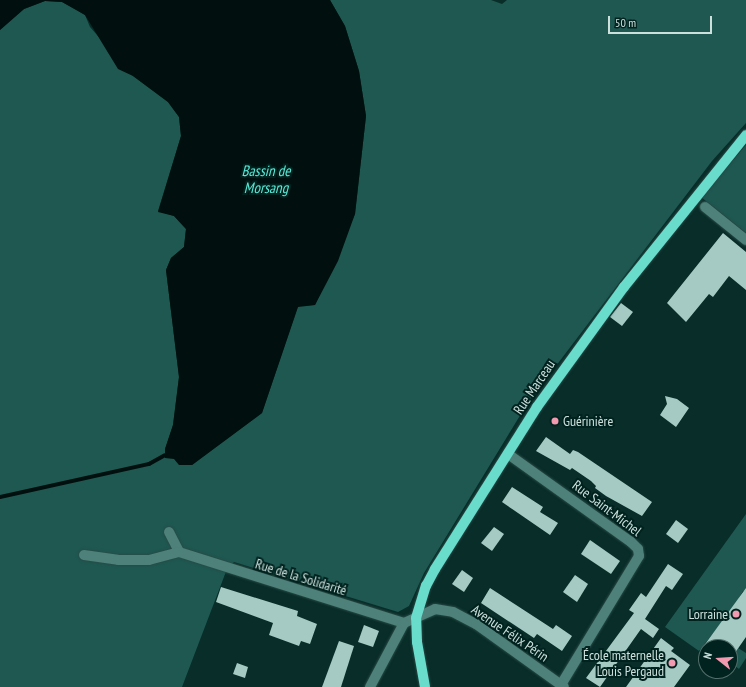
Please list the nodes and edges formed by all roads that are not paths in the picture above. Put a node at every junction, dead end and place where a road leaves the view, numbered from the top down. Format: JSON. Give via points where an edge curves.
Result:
{"nodes":[{"id":1,"x":746,"y":135,"type":"edge"},
{"id":2,"x":705,"y":207,"type":"dead end"},
{"id":3,"x":746,"y":240,"type":"edge"},
{"id":4,"x":508,"y":454,"type":"junction"},
{"id":5,"x":169,"y":532,"type":"dead end"},
{"id":6,"x":179,"y":552,"type":"junction"},
{"id":7,"x":84,"y":554,"type":"dead end"},
{"id":8,"x":416,"y":618,"type":"junction"},
{"id":9,"x":404,"y":622,"type":"junction"},
{"id":10,"x":562,"y":686,"type":"edge"},
{"id":11,"x":370,"y":687,"type":"edge"},
{"id":12,"x":425,"y":687,"type":"edge"}],
"edges":[{"from":1,"to":4,"type":"main road","name":"Rue Marceau","via":[[693,198],[600,319],[537,407]]},
{"from":2,"to":3,"type":"street"},
{"from":4,"to":8,"type":"main road","name":"Rue Marceau","via":[[435,569],[426,586]]},
{"from":4,"to":10,"type":"street","name":"Rue Saint-Michel","via":[[631,542],[639,556]]},
{"from":5,"to":6,"type":"street"},
{"from":6,"to":7,"type":"street","via":[[149,560],[118,560]]},
{"from":6,"to":9,"type":"street","name":"Rue de la Solidarité"},
{"from":8,"to":9,"type":"street"},
{"from":8,"to":10,"type":"street","name":"Avenue Félix Périn","via":[[434,609],[453,612],[476,624]]},
{"from":8,"to":12,"type":"main road","name":"Rue Marceau","via":[[417,642],[423,664]]},
{"from":9,"to":11,"type":"street"}]}
